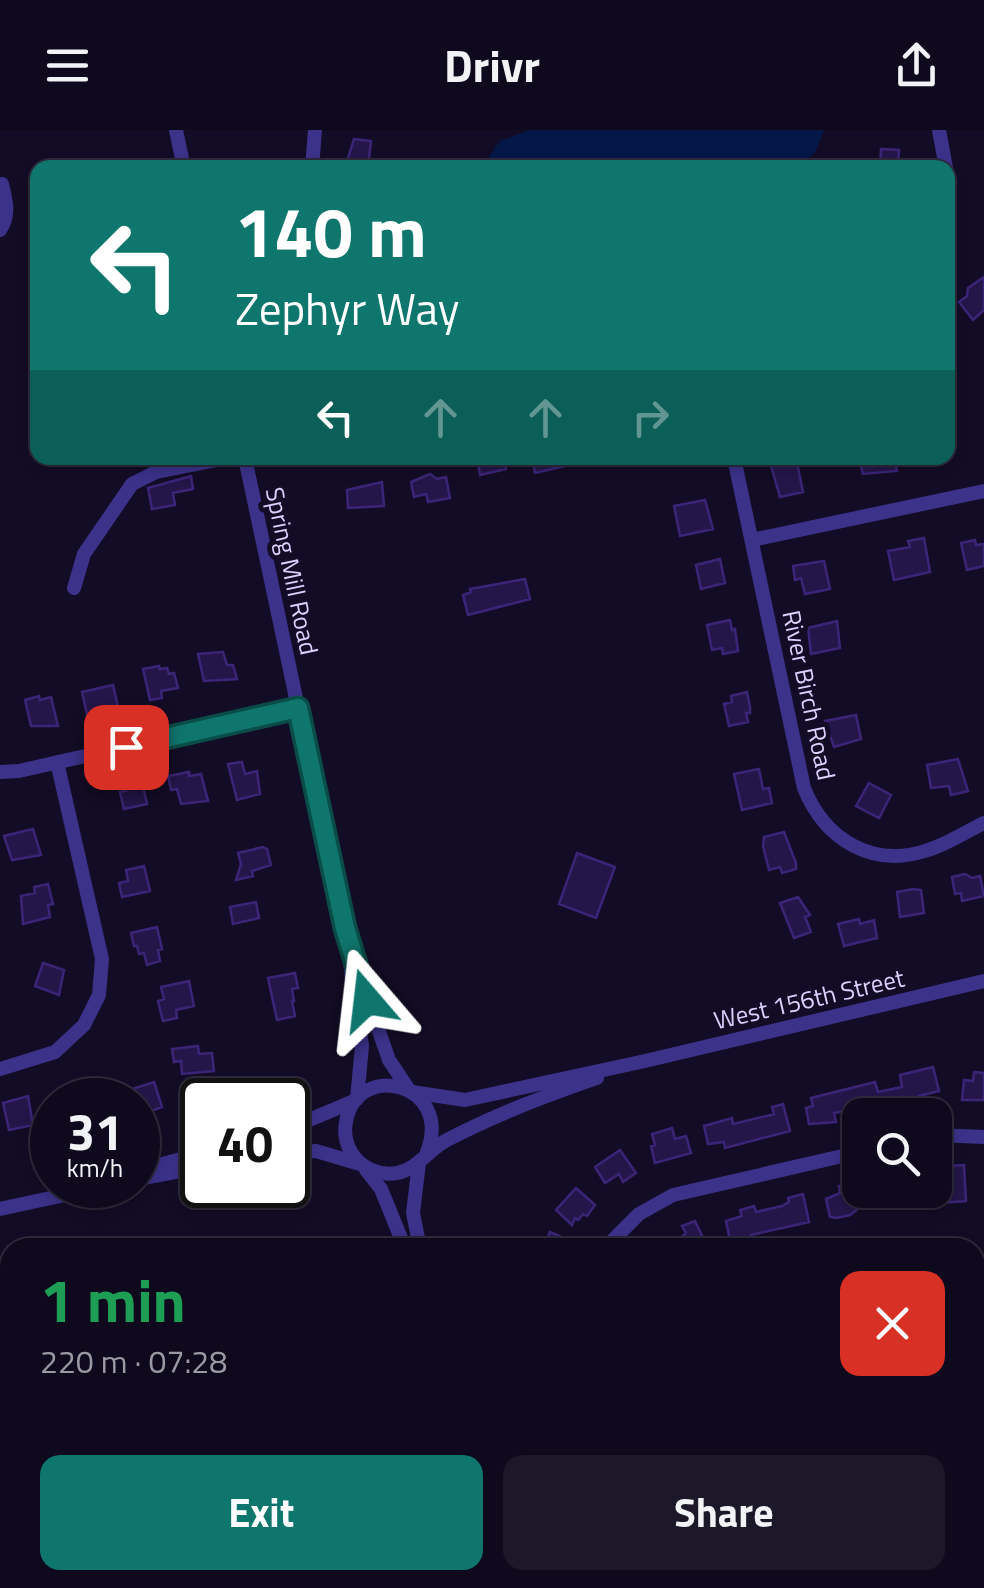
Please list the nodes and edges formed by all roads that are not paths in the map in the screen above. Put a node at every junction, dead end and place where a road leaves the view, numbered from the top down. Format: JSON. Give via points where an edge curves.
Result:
{"nodes":[{"id":1,"x":176,"y":130,"type":"edge"},
{"id":2,"x":315,"y":130,"type":"edge"},
{"id":3,"x":939,"y":130,"type":"edge"},
{"id":4,"x":182,"y":160,"type":"edge"},
{"id":5,"x":313,"y":160,"type":"edge"},
{"id":6,"x":945,"y":160,"type":"edge"},
{"id":7,"x":1,"y":177,"type":"edge"},
{"id":8,"x":0,"y":230,"type":"edge"},
{"id":9,"x":192,"y":465,"type":"edge"},
{"id":10,"x":247,"y":465,"type":"edge"},
{"id":11,"x":736,"y":465,"type":"edge"},
{"id":12,"x":984,"y":491,"type":"edge"},
{"id":13,"x":752,"y":540,"type":"junction"},
{"id":14,"x":74,"y":588,"type":"dead end"},
{"id":15,"x":298,"y":708,"type":"junction"},
{"id":16,"x":57,"y":762,"type":"junction"},
{"id":17,"x":0,"y":772,"type":"edge"},
{"id":18,"x":984,"y":823,"type":"edge"},
{"id":19,"x":345,"y":928,"type":"junction"},
{"id":20,"x":984,"y":981,"type":"edge"},
{"id":21,"x":645,"y":1061,"type":"junction"},
{"id":22,"x":0,"y":1070,"type":"edge"},
{"id":23,"x":411,"y":1091,"type":"junction"},
{"id":24,"x":356,"y":1100,"type":"junction"},
{"id":25,"x":310,"y":1120,"type":"edge"},
{"id":26,"x":952,"y":1135,"type":"edge"},
{"id":27,"x":984,"y":1136,"type":"edge"},
{"id":28,"x":310,"y":1152,"type":"edge"},
{"id":29,"x":842,"y":1156,"type":"edge"},
{"id":30,"x":423,"y":1157,"type":"junction"},
{"id":31,"x":362,"y":1165,"type":"junction"},
{"id":32,"x":30,"y":1202,"type":"edge"},
{"id":33,"x":0,"y":1209,"type":"edge"},
{"id":34,"x":401,"y":1238,"type":"edge"},
{"id":35,"x":418,"y":1238,"type":"edge"},
{"id":36,"x":615,"y":1238,"type":"edge"}],
"edges":[{"from":1,"to":4,"type":"street"},
{"from":2,"to":5,"type":"street"},
{"from":3,"to":6,"type":"street"},
{"from":7,"to":8,"type":"street","via":[[7,203]]},
{"from":9,"to":14,"type":"street","via":[[132,484],[84,554]]},
{"from":10,"to":15,"type":"street","name":"Spring Mill Road"},
{"from":11,"to":13,"type":"street","name":"River Birch Road"},
{"from":12,"to":13,"type":"street"},
{"from":13,"to":18,"type":"street","name":"River Birch Road","via":[[804,788],[816,813],[847,844],[896,857],[927,851]]},
{"from":15,"to":16,"type":"street"},
{"from":15,"to":19,"type":"street","name":"Spring Mill Road"},
{"from":16,"to":17,"type":"street"},
{"from":16,"to":22,"type":"street","via":[[102,958],[99,994],[84,1025],[55,1052]]},
{"from":19,"to":23,"type":"street","name":"Spring Mill Road","via":[[389,1060]]},
{"from":19,"to":24,"type":"street","name":"Spring Mill Road","via":[[362,1046]]},
{"from":20,"to":21,"type":"street","name":"West 156th Street"},
{"from":21,"to":23,"type":"street","name":"West 156th Street","via":[[465,1100]]},
{"from":21,"to":30,"type":"street","name":"West 156th Street","via":[[522,1103]]},
{"from":23,"to":24,"type":"street","via":[[382,1086]]},
{"from":23,"to":30,"type":"street","via":[[433,1124]]},
{"from":24,"to":25,"type":"street"},
{"from":24,"to":31,"type":"street","via":[[344,1127]]},
{"from":26,"to":27,"type":"street"},
{"from":28,"to":31,"type":"street"},
{"from":29,"to":36,"type":"street","via":[[673,1195],[638,1214]]},
{"from":30,"to":31,"type":"street","via":[[391,1174]]},
{"from":30,"to":35,"type":"street","via":[[413,1214]]},
{"from":31,"to":34,"type":"street","via":[[381,1189]]},
{"from":32,"to":33,"type":"street"}]}
